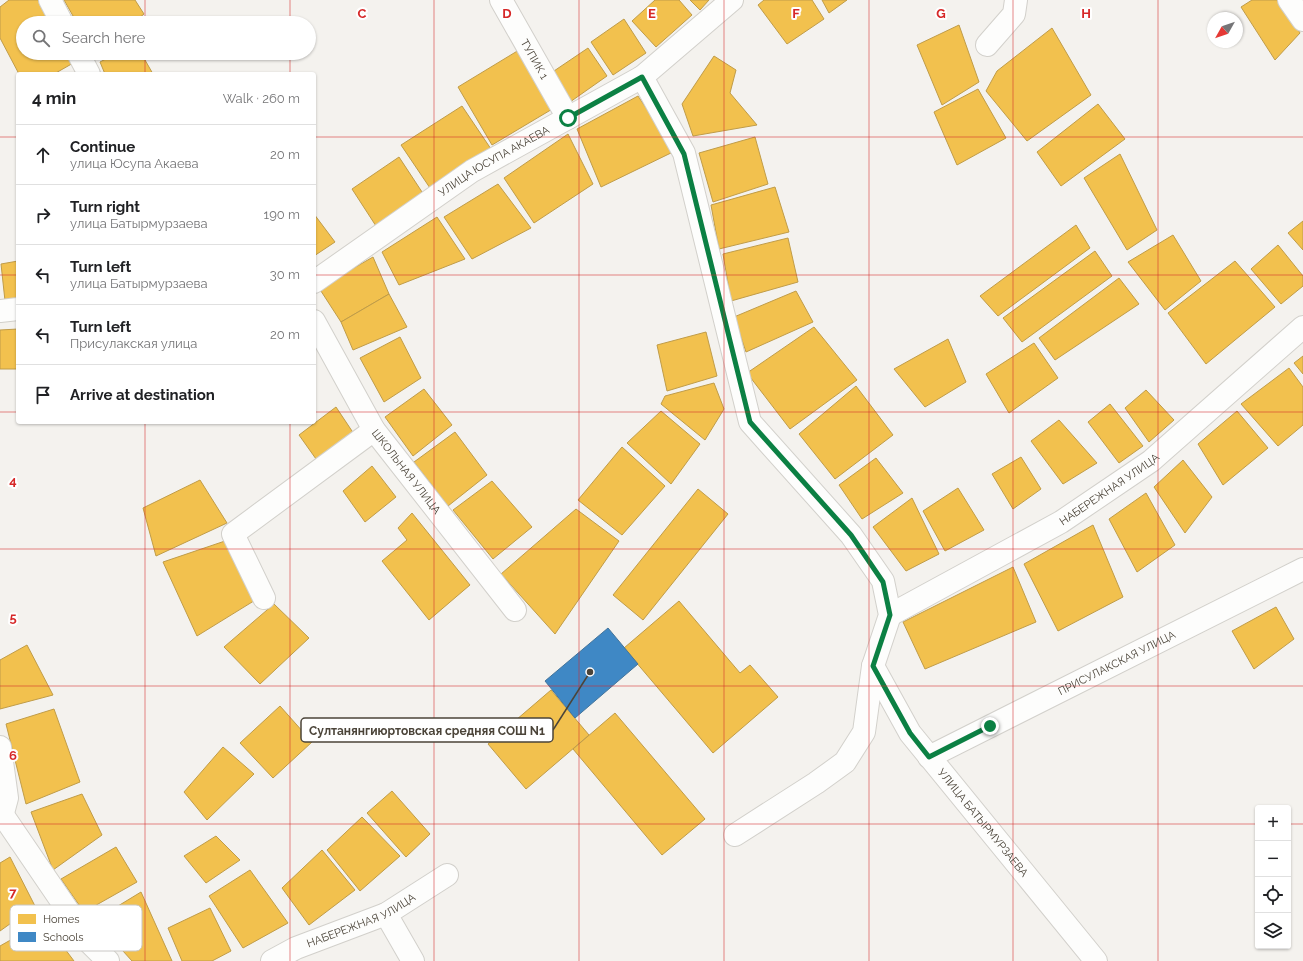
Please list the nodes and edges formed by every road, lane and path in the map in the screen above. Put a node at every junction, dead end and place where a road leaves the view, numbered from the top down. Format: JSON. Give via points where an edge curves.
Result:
{"nodes":[{"id":1,"x":50,"y":0,"type":"edge"},
{"id":2,"x":501,"y":0,"type":"edge"},
{"id":3,"x":732,"y":0,"type":"edge"},
{"id":4,"x":1016,"y":0,"type":"edge"},
{"id":5,"x":1289,"y":0,"type":"edge"},
{"id":6,"x":58,"y":16,"type":"edge"},
{"id":7,"x":1303,"y":20,"type":"edge"},
{"id":8,"x":987,"y":45,"type":"dead end"},
{"id":9,"x":82,"y":60,"type":"edge"},
{"id":10,"x":88,"y":72,"type":"edge"},
{"id":11,"x":642,"y":77,"type":"junction"},
{"id":12,"x":568,"y":118,"type":"junction"},
{"id":13,"x":316,"y":281,"type":"edge"},
{"id":14,"x":16,"y":309,"type":"edge"},
{"id":15,"x":0,"y":311,"type":"edge"},
{"id":16,"x":316,"y":325,"type":"edge"},
{"id":17,"x":1303,"y":327,"type":"edge"},
{"id":18,"x":374,"y":430,"type":"junction"},
{"id":19,"x":1303,"y":569,"type":"edge"},
{"id":20,"x":264,"y":598,"type":"dead end"},
{"id":21,"x":515,"y":610,"type":"dead end"},
{"id":22,"x":890,"y":615,"type":"junction"},
{"id":23,"x":873,"y":666,"type":"junction"},
{"id":24,"x":0,"y":747,"type":"edge"},
{"id":25,"x":929,"y":757,"type":"junction"},
{"id":26,"x":1,"y":812,"type":"edge"},
{"id":27,"x":735,"y":835,"type":"dead end"},
{"id":28,"x":447,"y":875,"type":"dead end"},
{"id":29,"x":64,"y":905,"type":"edge"},
{"id":30,"x":386,"y":914,"type":"junction"},
{"id":31,"x":98,"y":951,"type":"edge"},
{"id":32,"x":108,"y":961,"type":"edge"},
{"id":33,"x":272,"y":961,"type":"edge"},
{"id":34,"x":413,"y":961,"type":"edge"},
{"id":35,"x":1096,"y":961,"type":"edge"}],
"edges":[{"from":1,"to":6,"type":"street"},
{"from":2,"to":12,"type":"street","name":"ТУПИК 1"},
{"from":3,"to":11,"type":"street","name":"УЛИЦА ЮСУПА АКАЕВА"},
{"from":4,"to":8,"type":"street","via":[[1014,14]]},
{"from":5,"to":7,"type":"street"},
{"from":9,"to":10,"type":"street"},
{"from":11,"to":12,"type":"street","name":"УЛИЦА ЮСУПА АКАЕВА"},
{"from":11,"to":22,"type":"street","via":[[684,154],[750,422],[851,535],[883,582]]},
{"from":12,"to":13,"type":"street","name":"УЛИЦА ЮСУПА АКАЕВА","via":[[472,171]]},
{"from":14,"to":15,"type":"street"},
{"from":16,"to":18,"type":"street","name":"ШКОЛЬНАЯ УЛИЦА"},
{"from":17,"to":22,"type":"street","name":"НАБЕРЕЖНАЯ УЛИЦА","via":[[1144,465],[1061,522]]},
{"from":18,"to":20,"type":"street","via":[[233,534]]},
{"from":18,"to":21,"type":"street","name":"ШКОЛЬНАЯ УЛИЦА"},
{"from":19,"to":25,"type":"street","name":"ПРИСУЛАКСКАЯ УЛИЦА"},
{"from":22,"to":23,"type":"street"},
{"from":23,"to":25,"type":"street","name":"УЛИЦА БАТЫРМУРЗАЕВА","via":[[910,733]]},
{"from":23,"to":27,"type":"street","via":[[864,732],[845,762]]},
{"from":24,"to":26,"type":"street","via":[[7,798]]},
{"from":25,"to":35,"type":"street","name":"УЛИЦА БАТЫРМУРЗАЕВА"},
{"from":26,"to":29,"type":"street"},
{"from":28,"to":30,"type":"street","name":"НАБЕРЕЖНАЯ УЛИЦА"},
{"from":30,"to":33,"type":"street","name":"НАБЕРЕЖНАЯ УЛИЦА","via":[[296,948]]},
{"from":30,"to":34,"type":"street"},
{"from":31,"to":32,"type":"street"}]}
